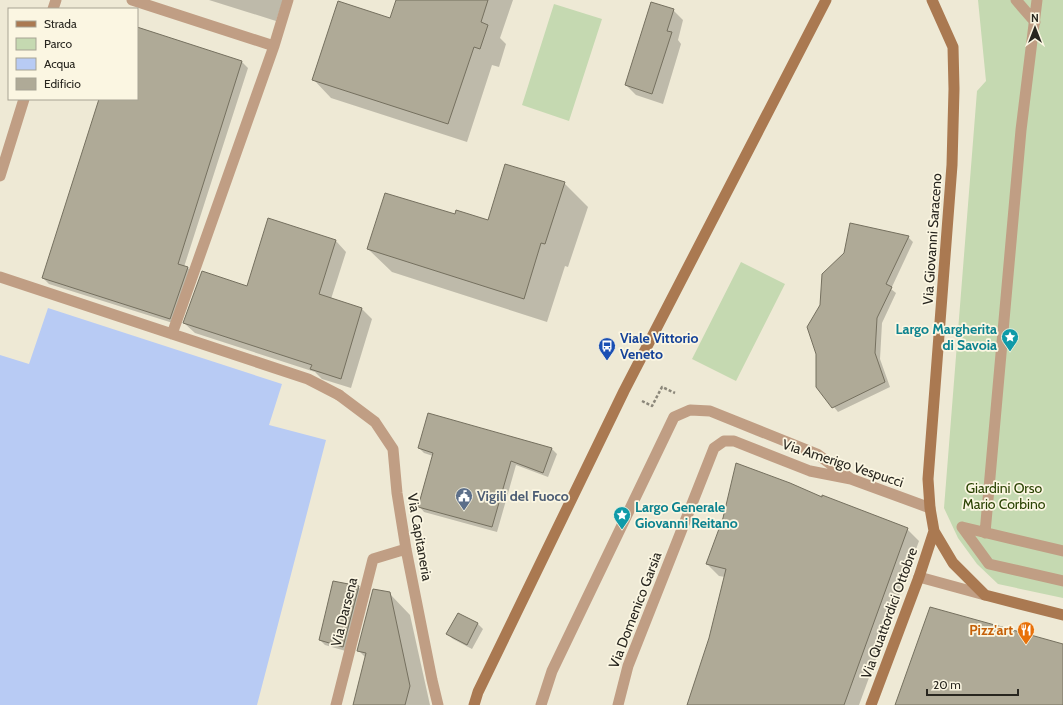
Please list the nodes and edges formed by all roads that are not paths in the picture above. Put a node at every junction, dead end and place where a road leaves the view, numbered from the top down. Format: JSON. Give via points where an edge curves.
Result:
{"nodes":[{"id":1,"x":132,"y":0,"type":"edge"},
{"id":2,"x":288,"y":0,"type":"edge"},
{"id":3,"x":826,"y":0,"type":"edge"},
{"id":4,"x":932,"y":0,"type":"edge"},
{"id":5,"x":1016,"y":0,"type":"edge"},
{"id":6,"x":1038,"y":0,"type":"edge"},
{"id":7,"x":1034,"y":22,"type":"junction"},
{"id":8,"x":274,"y":46,"type":"junction"},
{"id":9,"x":24,"y":100,"type":"edge"},
{"id":10,"x":0,"y":176,"type":"edge"},
{"id":11,"x":0,"y":277,"type":"edge"},
{"id":12,"x":172,"y":334,"type":"junction"},
{"id":13,"x":724,"y":441,"type":"joint"},
{"id":14,"x":851,"y":479,"type":"junction"},
{"id":15,"x":930,"y":508,"type":"junction"},
{"id":16,"x":934,"y":530,"type":"junction"},
{"id":17,"x":985,"y":533,"type":"junction"},
{"id":18,"x":406,"y":549,"type":"junction"},
{"id":19,"x":1063,"y":552,"type":"edge"},
{"id":20,"x":919,"y":577,"type":"junction"},
{"id":21,"x":1063,"y":581,"type":"edge"},
{"id":22,"x":985,"y":595,"type":"junction"},
{"id":23,"x":1063,"y":615,"type":"edge"},
{"id":24,"x":336,"y":705,"type":"edge"},
{"id":25,"x":438,"y":705,"type":"edge"},
{"id":26,"x":474,"y":705,"type":"edge"},
{"id":27,"x":541,"y":705,"type":"edge"},
{"id":28,"x":618,"y":705,"type":"edge"},
{"id":29,"x":871,"y":705,"type":"edge"}],
"edges":[{"from":1,"to":8,"type":"street"},
{"from":2,"to":8,"type":"street"},
{"from":3,"to":26,"type":"main road","via":[[624,391],[481,684]]},
{"from":4,"to":15,"type":"main road","name":"Via Giovanni Saraceno","via":[[953,47],[954,89],[952,165],[928,479]]},
{"from":5,"to":7,"type":"street"},
{"from":6,"to":7,"type":"street"},
{"from":7,"to":17,"type":"street","via":[[1021,130]]},
{"from":8,"to":12,"type":"street"},
{"from":9,"to":10,"type":"street"},
{"from":11,"to":12,"type":"street","name":"Via Capitaneria"},
{"from":12,"to":18,"type":"street","name":"Via Capitaneria","via":[[308,378],[339,395],[375,422],[393,450]]},
{"from":13,"to":14,"type":"street","name":"Via Amerigo Vespucci","via":[[734,441],[810,471]]},
{"from":13,"to":28,"type":"street","name":"Via Domenico Garsia","via":[[714,448],[628,666]]},
{"from":14,"to":15,"type":"street","name":"Via Amerigo Vespucci"},
{"from":14,"to":27,"type":"street","via":[[817,454],[710,411],[690,410],[674,416],[552,671]]},
{"from":15,"to":16,"type":"main road","name":"Via Giovanni Saraceno"},
{"from":16,"to":20,"type":"main road","name":"Via Quattordici Ottobre"},
{"from":16,"to":22,"type":"main road","via":[[953,563]]},
{"from":17,"to":19,"type":"street"},
{"from":17,"to":21,"type":"street","via":[[962,528],[989,564]]},
{"from":18,"to":24,"type":"street","name":"Via Darsena","via":[[372,559]]},
{"from":18,"to":25,"type":"street","name":"Via Capitaneria"},
{"from":20,"to":22,"type":"street"},
{"from":20,"to":29,"type":"main road","name":"Via Quattordici Ottobre"},
{"from":22,"to":23,"type":"main road"}]}
